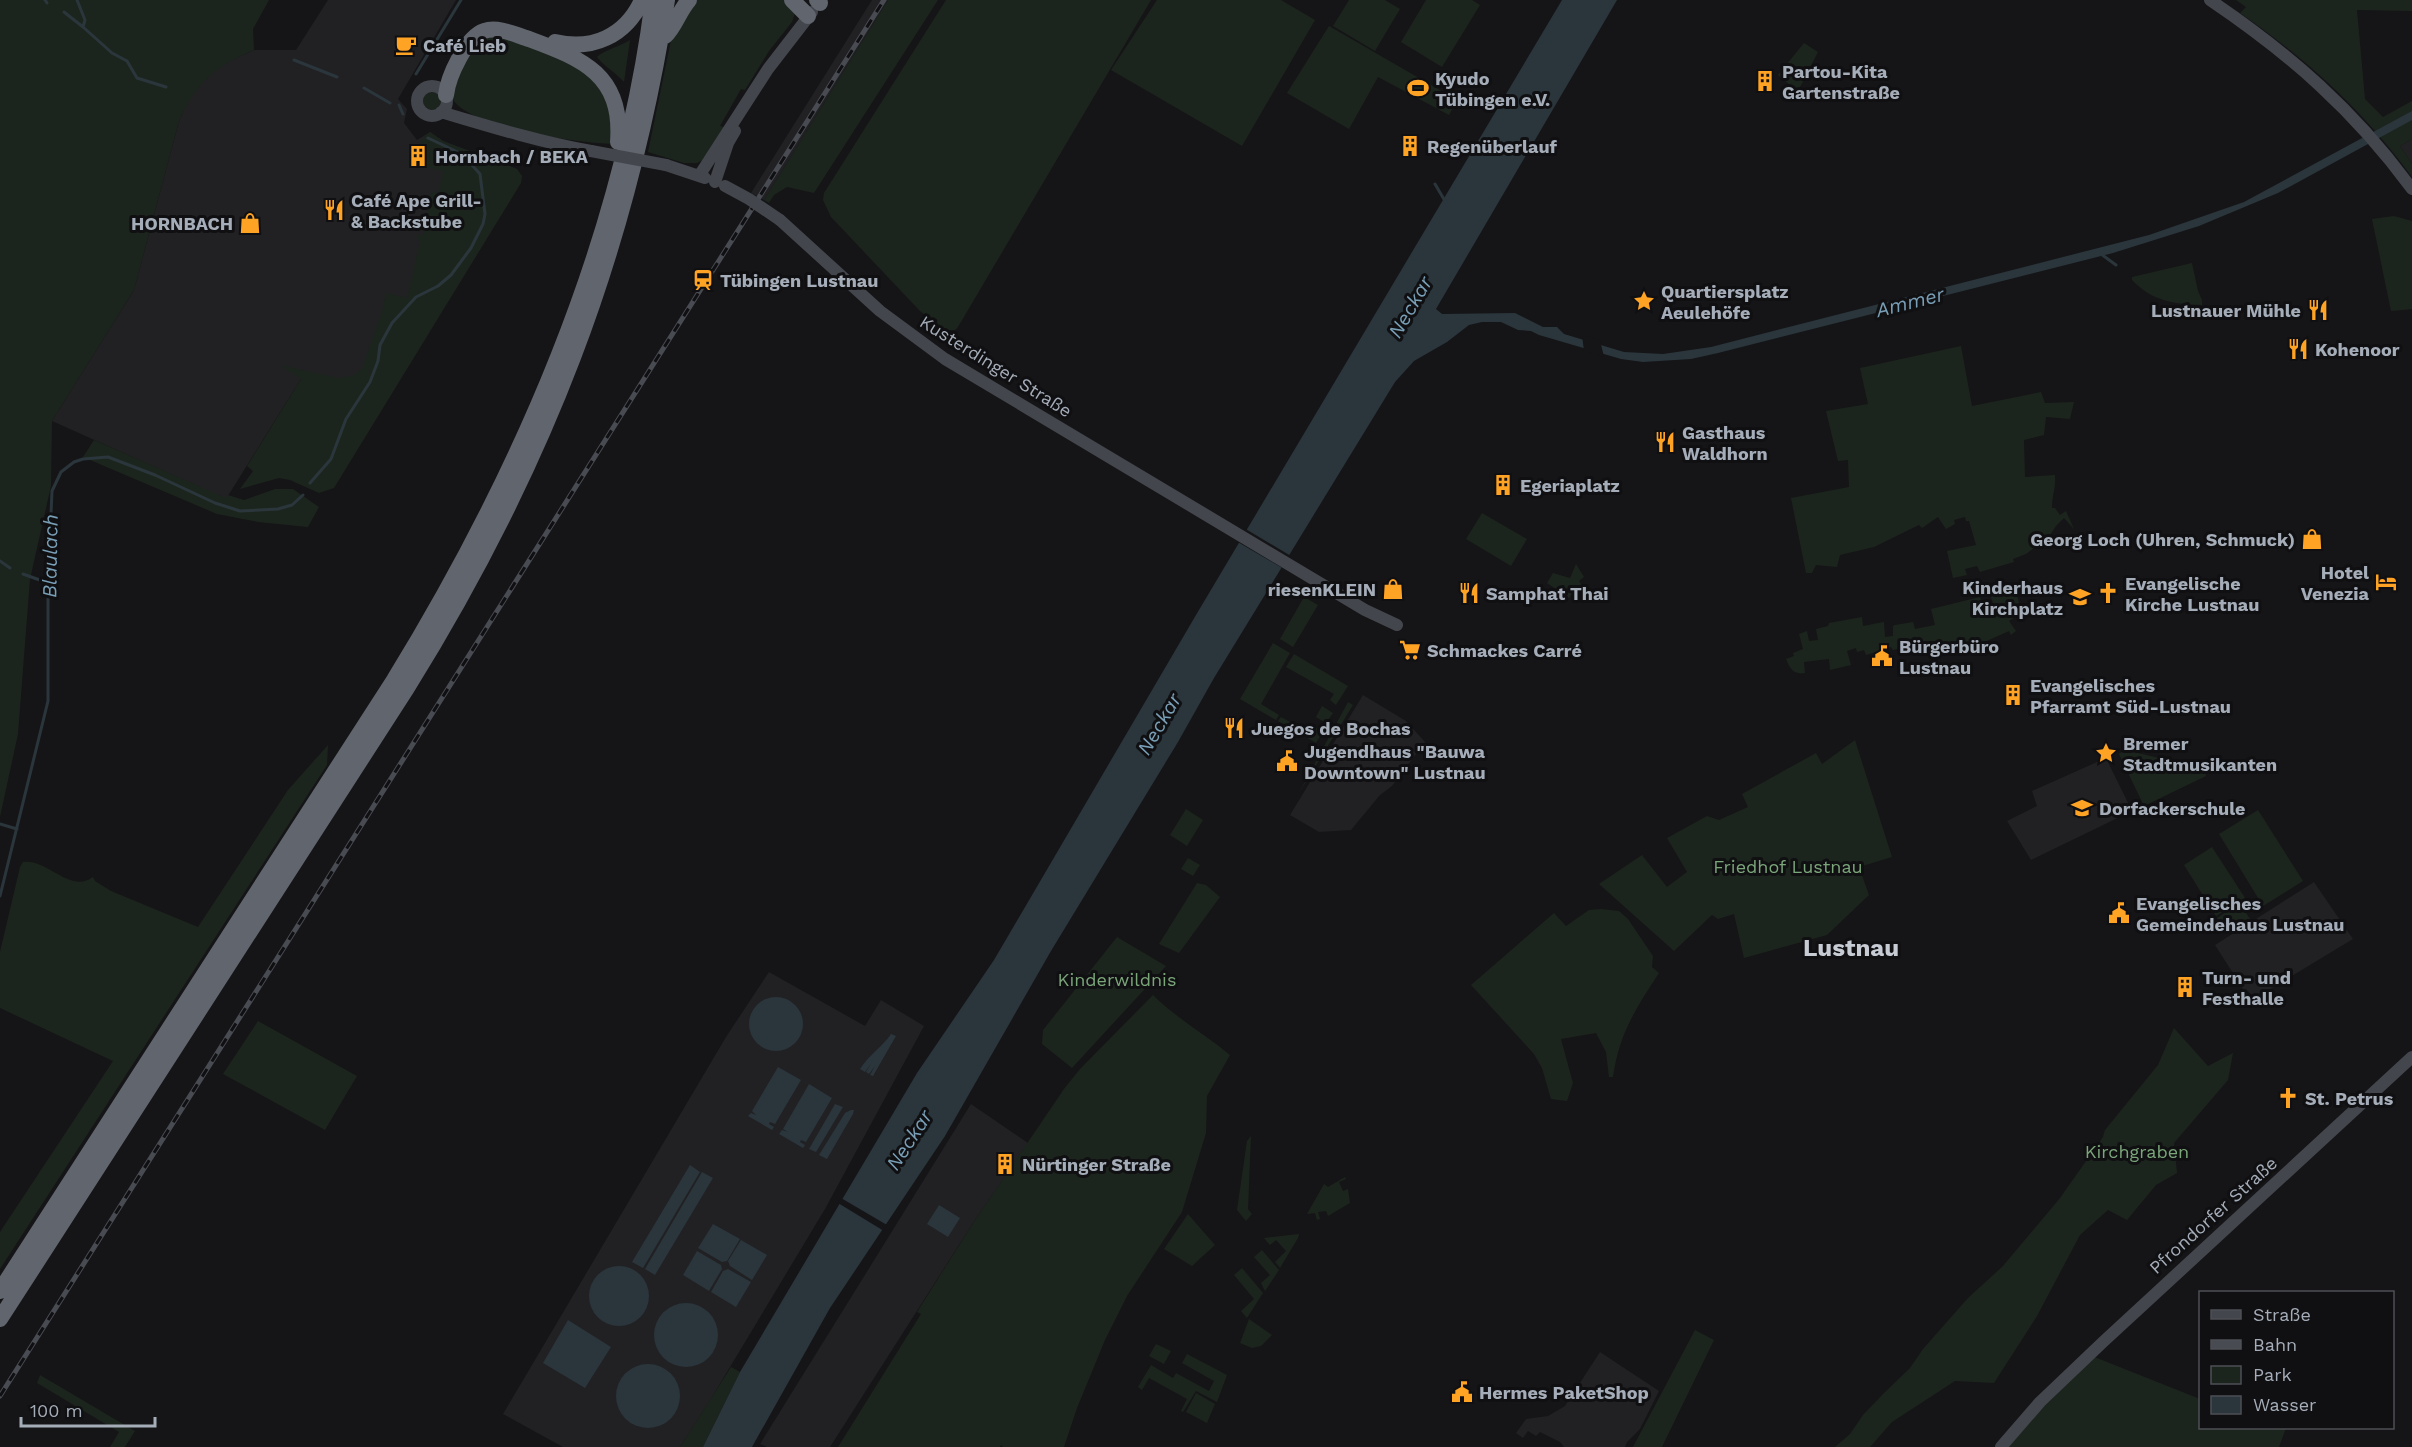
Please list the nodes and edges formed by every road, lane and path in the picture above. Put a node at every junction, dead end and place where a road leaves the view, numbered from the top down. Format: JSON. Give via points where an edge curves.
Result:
{"nodes":[{"id":1,"x":642,"y":0,"type":"edge"},
{"id":2,"x":652,"y":0,"type":"edge"},
{"id":3,"x":668,"y":0,"type":"edge"},
{"id":4,"x":689,"y":0,"type":"edge"},
{"id":5,"x":792,"y":0,"type":"edge"},
{"id":6,"x":2210,"y":0,"type":"edge"},
{"id":7,"x":819,"y":1,"type":"edge"},
{"id":8,"x":808,"y":16,"type":"junction"},
{"id":9,"x":661,"y":39,"type":"junction"},
{"id":10,"x":756,"y":87,"type":"junction"},
{"id":11,"x":442,"y":99,"type":"junction"},
{"id":12,"x":617,"y":176,"type":"junction"},
{"id":13,"x":699,"y":176,"type":"junction"},
{"id":14,"x":720,"y":184,"type":"junction"},
{"id":15,"x":2412,"y":189,"type":"edge"},
{"id":16,"x":1397,"y":625,"type":"dead end"},
{"id":17,"x":2412,"y":1057,"type":"edge"},
{"id":18,"x":0,"y":1291,"type":"edge"},
{"id":19,"x":0,"y":1319,"type":"edge"},
{"id":20,"x":2040,"y":1402,"type":"junction"},
{"id":21,"x":2001,"y":1447,"type":"edge"},
{"id":22,"x":2008,"y":1447,"type":"edge"}],
"edges":[{"from":1,"to":11,"type":"highway","via":[[621,30],[582,45],[555,42],[499,20],[482,22],[469,32]]},
{"from":2,"to":12,"type":"highway"},
{"from":3,"to":9,"type":"highway"},
{"from":4,"to":9,"type":"highway"},
{"from":5,"to":8,"type":"highway"},
{"from":6,"to":15,"type":"street","via":[[2305,70],[2380,147]]},
{"from":7,"to":8,"type":"street"},
{"from":8,"to":10,"type":"street"},
{"from":9,"to":19,"type":"highway","via":[[649,106],[598,293],[546,427],[488,549],[396,706]]},
{"from":10,"to":13,"type":"street"},
{"from":10,"to":14,"type":"street","via":[[728,143]]},
{"from":11,"to":12,"type":"highway","via":[[466,47],[483,31],[502,31],[568,54],[597,74],[615,102],[619,126]]},
{"from":11,"to":13,"type":"street","name":"Kusterdinger Straße","bridge":true,"via":[[476,121],[521,136],[666,165]]},
{"from":12,"to":18,"type":"highway","via":[[559,356],[511,468],[463,563],[376,709]]},
{"from":13,"to":14,"type":"street","name":"Kusterdinger Straße"},
{"from":14,"to":16,"type":"street","name":"Kusterdinger Straße","bridge":true,"via":[[780,220],[868,301],[929,349],[1379,618]]},
{"from":17,"to":20,"type":"street","name":"Pfrondorfer Straße"},
{"from":20,"to":21,"type":"street","name":"Pfrondorfer Straße"},
{"from":20,"to":22,"type":"street","name":"Pfrondorfer Straße"}]}
